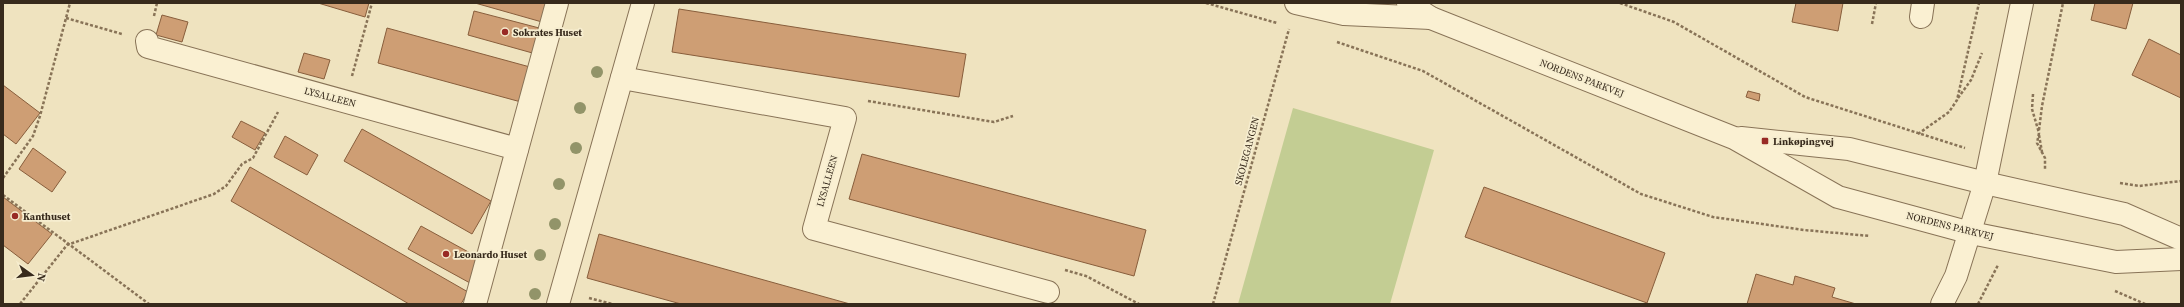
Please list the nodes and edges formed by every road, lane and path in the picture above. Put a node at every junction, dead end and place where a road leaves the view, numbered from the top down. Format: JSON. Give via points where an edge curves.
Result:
{"nodes":[{"id":1,"x":70,"y":3,"type":"edge"},
{"id":2,"x":157,"y":3,"type":"edge"},
{"id":3,"x":372,"y":3,"type":"edge"},
{"id":4,"x":557,"y":3,"type":"edge"},
{"id":5,"x":643,"y":3,"type":"edge"},
{"id":6,"x":1206,"y":3,"type":"edge"},
{"id":7,"x":1296,"y":3,"type":"edge"},
{"id":8,"x":1408,"y":3,"type":"edge"},
{"id":9,"x":1620,"y":3,"type":"edge"},
{"id":10,"x":1876,"y":3,"type":"edge"},
{"id":11,"x":1979,"y":3,"type":"edge"},
{"id":12,"x":2022,"y":3,"type":"edge"},
{"id":13,"x":2063,"y":3,"type":"edge"},
{"id":14,"x":66,"y":18,"type":"junction"},
{"id":15,"x":1430,"y":18,"type":"junction"},
{"id":16,"x":1282,"y":24,"type":"dead end"},
{"id":17,"x":1872,"y":24,"type":"dead end"},
{"id":18,"x":1297,"y":29,"type":"dead end"},
{"id":19,"x":147,"y":41,"type":"junction"},
{"id":20,"x":1334,"y":41,"type":"dead end"},
{"id":21,"x":622,"y":78,"type":"junction"},
{"id":22,"x":292,"y":87,"type":"junction"},
{"id":23,"x":860,"y":100,"type":"dead end"},
{"id":24,"x":868,"y":101,"type":"junction"},
{"id":25,"x":346,"y":102,"type":"junction"},
{"id":26,"x":866,"y":109,"type":"dead end"},
{"id":27,"x":1013,"y":116,"type":"dead end"},
{"id":28,"x":1919,"y":133,"type":"junction"},
{"id":29,"x":1734,"y":138,"type":"junction"},
{"id":30,"x":517,"y":149,"type":"junction"},
{"id":31,"x":1989,"y":155,"type":"junction"},
{"id":32,"x":2038,"y":168,"type":"dead end"},
{"id":33,"x":2045,"y":170,"type":"junction"},
{"id":34,"x":2052,"y":172,"type":"dead end"},
{"id":35,"x":3,"y":178,"type":"edge"},
{"id":36,"x":2181,"y":181,"type":"edge"},
{"id":37,"x":2116,"y":182,"type":"dead end"},
{"id":38,"x":1985,"y":183,"type":"junction"},
{"id":39,"x":3,"y":195,"type":"edge"},
{"id":40,"x":1970,"y":233,"type":"junction"},
{"id":41,"x":1873,"y":236,"type":"dead end"},
{"id":42,"x":2181,"y":239,"type":"edge"},
{"id":43,"x":67,"y":244,"type":"junction"},
{"id":44,"x":1963,"y":257,"type":"junction"},
{"id":45,"x":2181,"y":259,"type":"edge"},
{"id":46,"x":1998,"y":265,"type":"junction"},
{"id":47,"x":2006,"y":266,"type":"dead end"},
{"id":48,"x":1063,"y":270,"type":"dead end"},
{"id":49,"x":2110,"y":290,"type":"dead end"},
{"id":50,"x":1048,"y":292,"type":"dead end"},
{"id":51,"x":20,"y":304,"type":"edge"},
{"id":52,"x":149,"y":304,"type":"edge"},
{"id":53,"x":475,"y":304,"type":"edge"},
{"id":54,"x":558,"y":304,"type":"edge"},
{"id":55,"x":1139,"y":304,"type":"edge"},
{"id":56,"x":1213,"y":304,"type":"edge"},
{"id":57,"x":1942,"y":304,"type":"edge"},
{"id":58,"x":1978,"y":304,"type":"edge"},
{"id":59,"x":2145,"y":304,"type":"edge"}],
"edges":[{"from":1,"to":14,"type":"path"},
{"from":2,"to":19,"type":"path"},
{"from":3,"to":25,"type":"path"},
{"from":4,"to":30,"type":"street"},
{"from":5,"to":21,"type":"street"},
{"from":6,"to":16,"type":"path"},
{"from":7,"to":15,"type":"street","name":"NORDENS PARKVEJ","via":[[1344,14]]},
{"from":8,"to":15,"type":"street","name":"NORDENS PARKVEJ"},
{"from":9,"to":28,"type":"path","via":[[1674,22],[1805,97]]},
{"from":10,"to":17,"type":"path"},
{"from":11,"to":28,"type":"path","via":[[1957,100],[1949,112]]},
{"from":12,"to":31,"type":"street"},
{"from":13,"to":33,"type":"path","via":[[2039,133]]},
{"from":14,"to":19,"type":"path"},
{"from":14,"to":35,"type":"path","via":[[33,136]]},
{"from":15,"to":29,"type":"street","name":"NORDENS PARKVEJ"},
{"from":18,"to":56,"type":"path","name":"SKOLEGANGEN","via":[[1289,27]]},
{"from":19,"to":22,"type":"street","name":"LYSALLEEN","via":[[148,47]]},
{"from":20,"to":41,"type":"path","via":[[1423,71],[1642,194],[1713,217],[1804,230]]},
{"from":21,"to":50,"type":"street","name":"LYSALLEEN","via":[[845,118],[814,229]]},
{"from":21,"to":54,"type":"street"},
{"from":22,"to":25,"type":"street","name":"LYSALLEEN"},
{"from":22,"to":43,"type":"path","via":[[253,158],[242,164],[226,186],[214,194]]},
{"from":23,"to":24,"type":"path"},
{"from":24,"to":26,"type":"path"},
{"from":24,"to":27,"type":"path","via":[[994,122]]},
{"from":25,"to":30,"type":"street","name":"LYSALLEEN"},
{"from":28,"to":31,"type":"path"},
{"from":29,"to":38,"type":"street","name":"NORDENS PARKVEJ","via":[[1849,149]]},
{"from":29,"to":40,"type":"street","name":"NORDENS PARKVEJ","via":[[1838,197]]},
{"from":30,"to":53,"type":"street"},
{"from":31,"to":38,"type":"street"},
{"from":32,"to":33,"type":"path"},
{"from":33,"to":34,"type":"path"},
{"from":36,"to":37,"type":"path","via":[[2139,186]]},
{"from":38,"to":40,"type":"street"},
{"from":38,"to":42,"type":"street","name":"NORDENS PARKVEJ","via":[[2124,214]]},
{"from":39,"to":43,"type":"path"},
{"from":40,"to":44,"type":"street"},
{"from":40,"to":45,"type":"street","name":"NORDENS PARKVEJ","via":[[2116,262]]},
{"from":43,"to":51,"type":"path"},
{"from":43,"to":52,"type":"path"},
{"from":44,"to":46,"type":"path"},
{"from":44,"to":57,"type":"street"},
{"from":46,"to":47,"type":"path"},
{"from":46,"to":58,"type":"path"},
{"from":48,"to":55,"type":"path","via":[[1086,276]]},
{"from":49,"to":59,"type":"path"}]}
